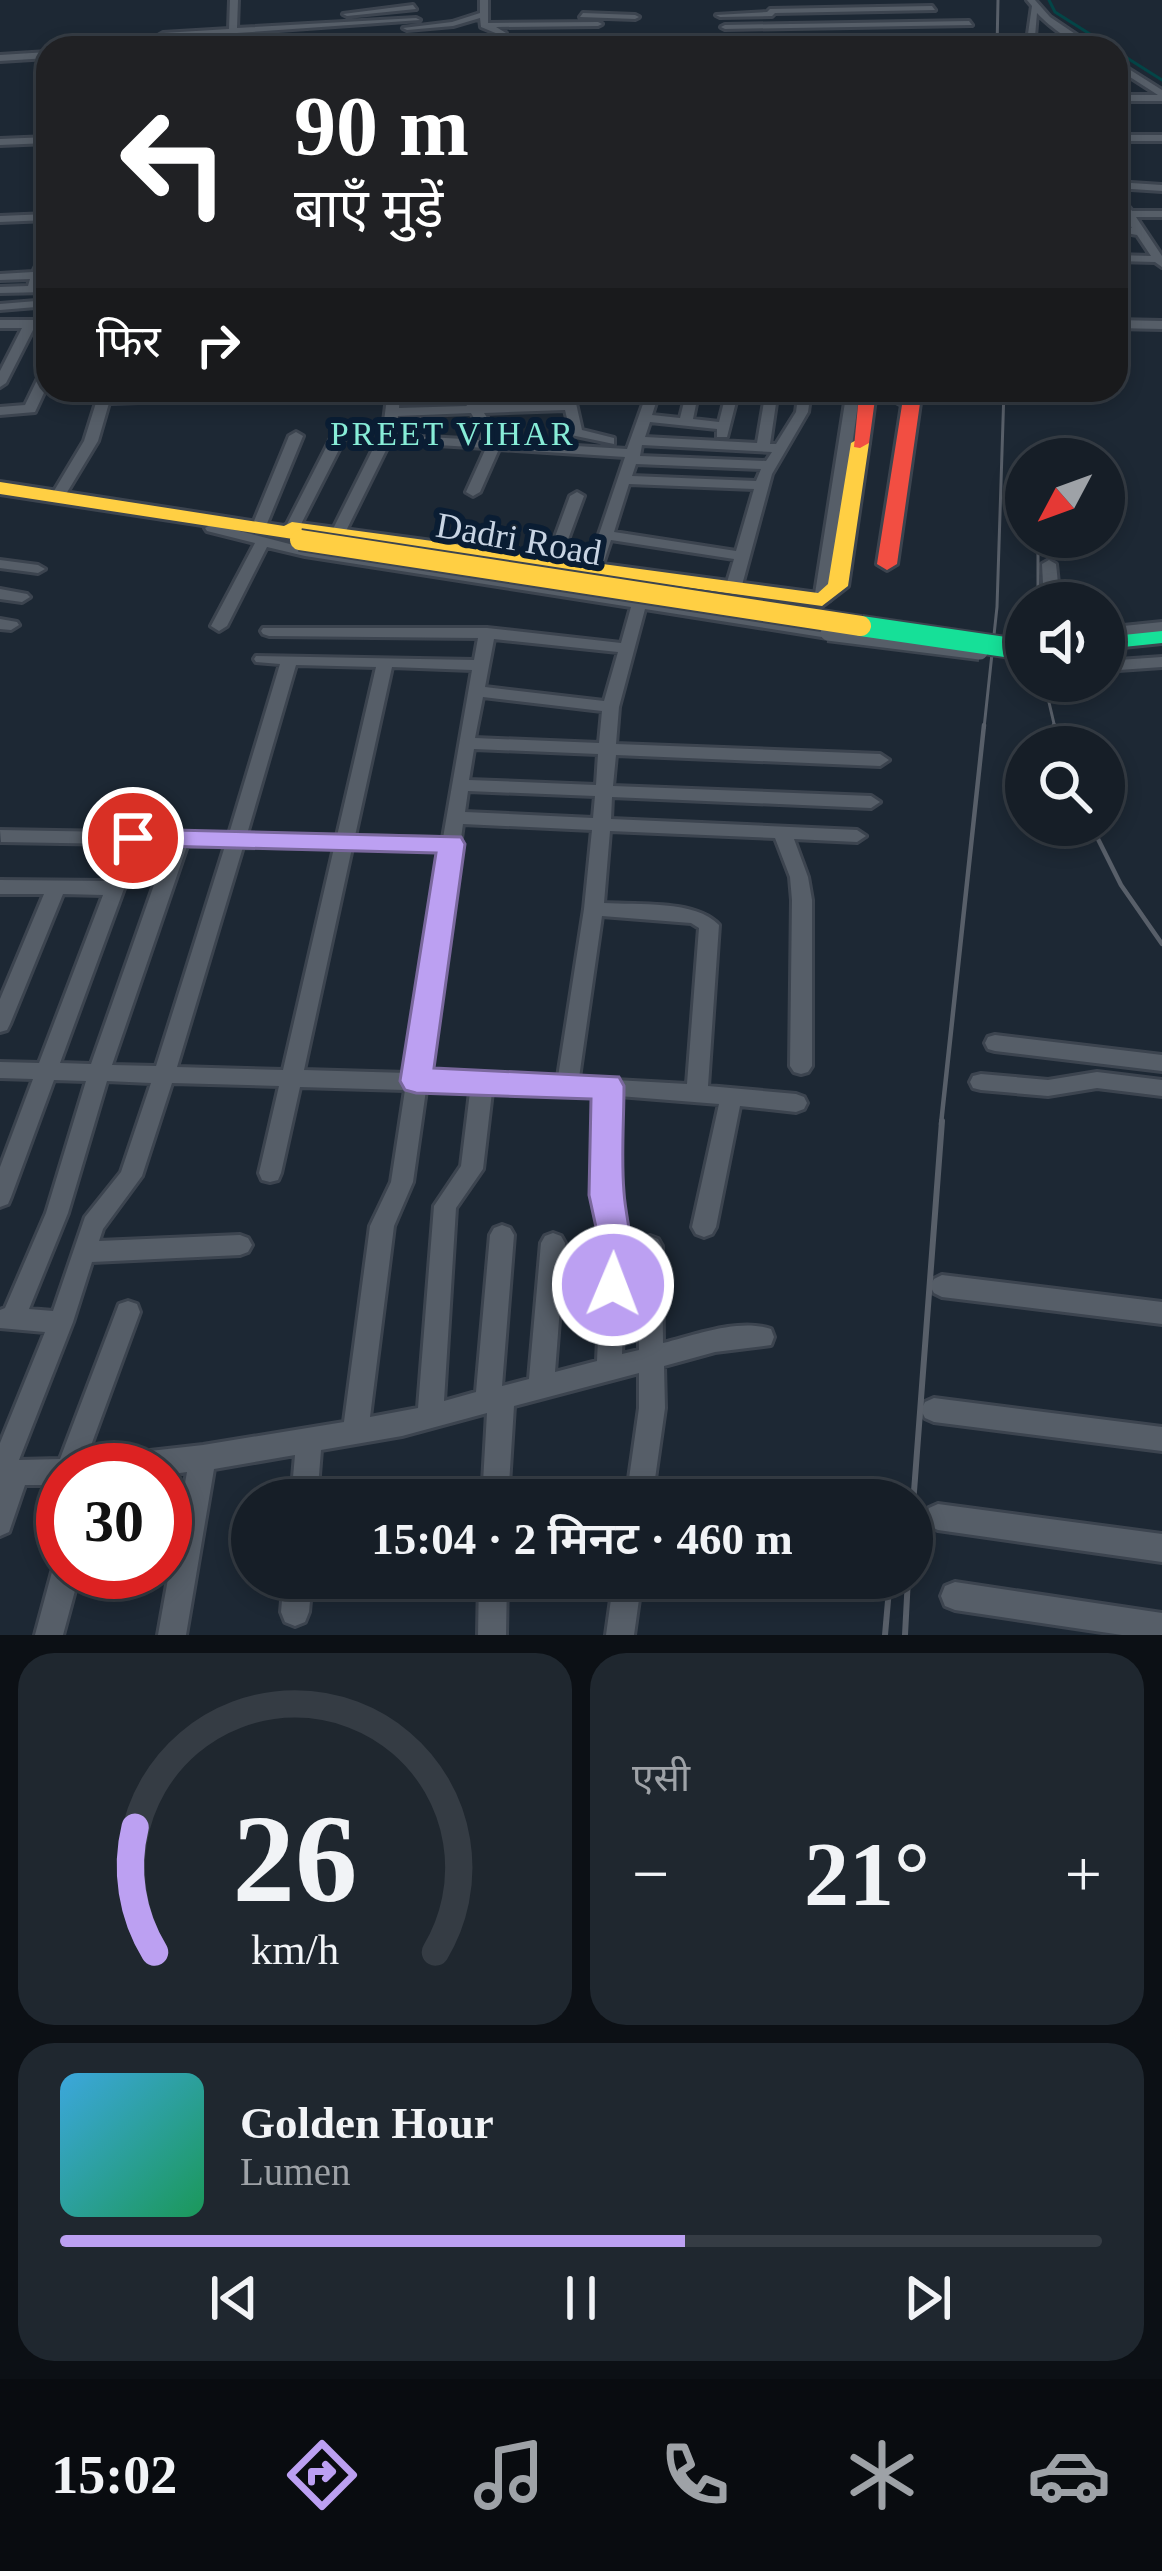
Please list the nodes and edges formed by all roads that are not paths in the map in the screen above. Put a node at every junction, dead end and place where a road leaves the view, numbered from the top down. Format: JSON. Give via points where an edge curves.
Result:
{"nodes":[{"id":1,"x":234,"y":0,"type":"edge"},
{"id":2,"x":484,"y":0,"type":"edge"},
{"id":3,"x":633,"y":0,"type":"edge"},
{"id":4,"x":903,"y":0,"type":"edge"},
{"id":5,"x":416,"y":4,"type":"edge"},
{"id":6,"x":1032,"y":4,"type":"edge"},
{"id":7,"x":932,"y":8,"type":"dead end"},
{"id":8,"x":634,"y":16,"type":"junction"},
{"id":9,"x":970,"y":19,"type":"junction"},
{"id":10,"x":484,"y":20,"type":"junction"},
{"id":11,"x":598,"y":20,"type":"junction"},
{"id":12,"x":888,"y":21,"type":"edge"},
{"id":13,"x":776,"y":23,"type":"edge"},
{"id":14,"x":417,"y":24,"type":"junction"},
{"id":15,"x":538,"y":25,"type":"junction"},
{"id":16,"x":561,"y":25,"type":"junction"},
{"id":17,"x":727,"y":27,"type":"edge"},
{"id":18,"x":233,"y":36,"type":"edge"},
{"id":19,"x":239,"y":36,"type":"edge"},
{"id":20,"x":247,"y":36,"type":"edge"},
{"id":21,"x":504,"y":36,"type":"edge"},
{"id":22,"x":540,"y":36,"type":"edge"},
{"id":23,"x":564,"y":36,"type":"edge"},
{"id":24,"x":600,"y":36,"type":"edge"},
{"id":25,"x":639,"y":36,"type":"edge"},
{"id":26,"x":687,"y":36,"type":"edge"},
{"id":27,"x":934,"y":36,"type":"edge"},
{"id":28,"x":951,"y":36,"type":"edge"},
{"id":29,"x":1029,"y":36,"type":"edge"},
{"id":30,"x":1076,"y":36,"type":"edge"},
{"id":31,"x":36,"y":56,"type":"edge"},
{"id":32,"x":0,"y":58,"type":"edge"},
{"id":33,"x":1128,"y":72,"type":"edge"},
{"id":34,"x":1128,"y":90,"type":"edge"},
{"id":35,"x":1162,"y":96,"type":"edge"},
{"id":36,"x":1128,"y":98,"type":"edge"},
{"id":37,"x":1135,"y":98,"type":"junction"},
{"id":38,"x":1148,"y":113,"type":"dead end"},
{"id":39,"x":1128,"y":138,"type":"edge"},
{"id":40,"x":1162,"y":138,"type":"edge"},
{"id":41,"x":36,"y":140,"type":"edge"},
{"id":42,"x":0,"y":142,"type":"edge"},
{"id":43,"x":1128,"y":186,"type":"edge"},
{"id":44,"x":1162,"y":188,"type":"edge"},
{"id":45,"x":1129,"y":214,"type":"joint"},
{"id":46,"x":1162,"y":214,"type":"edge"},
{"id":47,"x":36,"y":218,"type":"edge"},
{"id":48,"x":0,"y":219,"type":"edge"},
{"id":49,"x":1128,"y":230,"type":"edge"},
{"id":50,"x":1141,"y":233,"type":"junction"},
{"id":51,"x":11,"y":258,"type":"dead end"},
{"id":52,"x":1128,"y":259,"type":"edge"},
{"id":53,"x":1160,"y":261,"type":"edge"},
{"id":54,"x":36,"y":275,"type":"edge"},
{"id":55,"x":0,"y":277,"type":"edge"},
{"id":56,"x":36,"y":277,"type":"edge"},
{"id":57,"x":31,"y":289,"type":"junction"},
{"id":58,"x":36,"y":289,"type":"edge"},
{"id":59,"x":0,"y":290,"type":"edge"},
{"id":60,"x":36,"y":304,"type":"edge"},
{"id":61,"x":0,"y":307,"type":"edge"},
{"id":62,"x":0,"y":324,"type":"edge"},
{"id":63,"x":30,"y":324,"type":"junction"},
{"id":64,"x":36,"y":324,"type":"edge"},
{"id":65,"x":1128,"y":324,"type":"edge"},
{"id":66,"x":1162,"y":325,"type":"edge"},
{"id":67,"x":36,"y":375,"type":"edge"},
{"id":68,"x":1,"y":378,"type":"edge"},
{"id":69,"x":36,"y":397,"type":"edge"},
{"id":70,"x":103,"y":402,"type":"edge"},
{"id":71,"x":257,"y":402,"type":"edge"},
{"id":72,"x":393,"y":402,"type":"edge"},
{"id":73,"x":472,"y":402,"type":"edge"},
{"id":74,"x":542,"y":402,"type":"edge"},
{"id":75,"x":569,"y":402,"type":"edge"},
{"id":76,"x":651,"y":402,"type":"edge"},
{"id":77,"x":690,"y":402,"type":"edge"},
{"id":78,"x":730,"y":402,"type":"edge"},
{"id":79,"x":772,"y":402,"type":"edge"},
{"id":80,"x":803,"y":402,"type":"edge"},
{"id":81,"x":865,"y":402,"type":"edge"},
{"id":82,"x":909,"y":402,"type":"edge"},
{"id":83,"x":0,"y":411,"type":"edge"},
{"id":84,"x":392,"y":412,"type":"junction"},
{"id":85,"x":478,"y":412,"type":"junction"},
{"id":86,"x":255,"y":416,"type":"dead end"},
{"id":87,"x":646,"y":418,"type":"junction"},
{"id":88,"x":686,"y":422,"type":"junction"},
{"id":89,"x":724,"y":427,"type":"junction"},
{"id":90,"x":296,"y":436,"type":"dead end"},
{"id":91,"x":339,"y":436,"type":"dead end"},
{"id":92,"x":386,"y":438,"type":"junction"},
{"id":93,"x":720,"y":444,"type":"junction"},
{"id":94,"x":490,"y":445,"type":"junction"},
{"id":95,"x":770,"y":448,"type":"junction"},
{"id":96,"x":636,"y":449,"type":"junction"},
{"id":97,"x":769,"y":465,"type":"junction"},
{"id":98,"x":626,"y":480,"type":"junction"},
{"id":99,"x":762,"y":485,"type":"junction"},
{"id":100,"x":0,"y":488,"type":"edge"},
{"id":101,"x":473,"y":492,"type":"dead end"},
{"id":102,"x":58,"y":496,"type":"junction"},
{"id":103,"x":577,"y":496,"type":"dead end"},
{"id":104,"x":0,"y":498,"type":"edge"},
{"id":105,"x":212,"y":528,"type":"junction"},
{"id":106,"x":294,"y":533,"type":"junction"},
{"id":107,"x":338,"y":533,"type":"junction"},
{"id":108,"x":261,"y":534,"type":"junction"},
{"id":109,"x":608,"y":535,"type":"junction"},
{"id":110,"x":742,"y":556,"type":"junction"},
{"id":111,"x":0,"y":563,"type":"edge"},
{"id":112,"x":551,"y":564,"type":"junction"},
{"id":113,"x":886,"y":564,"type":"dead end"},
{"id":114,"x":1049,"y":564,"type":"dead end"},
{"id":115,"x":38,"y":569,"type":"dead end"},
{"id":116,"x":594,"y":570,"type":"junction"},
{"id":117,"x":1050,"y":582,"type":"edge"},
{"id":118,"x":733,"y":589,"type":"junction"},
{"id":119,"x":643,"y":590,"type":"junction"},
{"id":120,"x":0,"y":594,"type":"edge"},
{"id":121,"x":22,"y":597,"type":"dead end"},
{"id":122,"x":219,"y":626,"type":"dead end"},
{"id":123,"x":1162,"y":627,"type":"edge"},
{"id":124,"x":1125,"y":630,"type":"edge"},
{"id":125,"x":269,"y":631,"type":"dead end"},
{"id":126,"x":487,"y":634,"type":"junction"},
{"id":127,"x":1005,"y":635,"type":"edge"},
{"id":128,"x":1162,"y":637,"type":"edge"},
{"id":129,"x":1125,"y":641,"type":"edge"},
{"id":130,"x":627,"y":648,"type":"junction"},
{"id":131,"x":1005,"y":651,"type":"edge"},
{"id":132,"x":1162,"y":651,"type":"edge"},
{"id":133,"x":1005,"y":652,"type":"edge"},
{"id":134,"x":1125,"y":654,"type":"edge"},
{"id":135,"x":262,"y":659,"type":"dead end"},
{"id":136,"x":289,"y":660,"type":"junction"},
{"id":137,"x":385,"y":661,"type":"junction"},
{"id":138,"x":1162,"y":662,"type":"edge"},
{"id":139,"x":478,"y":665,"type":"junction"},
{"id":140,"x":1125,"y":665,"type":"edge"},
{"id":141,"x":475,"y":692,"type":"junction"},
{"id":142,"x":610,"y":707,"type":"junction"},
{"id":143,"x":466,"y":743,"type":"junction"},
{"id":144,"x":606,"y":749,"type":"junction"},
{"id":145,"x":880,"y":760,"type":"dead end"},
{"id":146,"x":460,"y":785,"type":"junction"},
{"id":147,"x":604,"y":789,"type":"junction"},
{"id":148,"x":871,"y":802,"type":"dead end"},
{"id":149,"x":455,"y":818,"type":"junction"},
{"id":150,"x":599,"y":824,"type":"junction"},
{"id":151,"x":782,"y":833,"type":"junction"},
{"id":152,"x":1,"y":836,"type":"edge"},
{"id":153,"x":857,"y":836,"type":"dead end"},
{"id":154,"x":133,"y":838,"type":"junction"},
{"id":155,"x":180,"y":838,"type":"junction"},
{"id":156,"x":236,"y":839,"type":"junction"},
{"id":157,"x":344,"y":841,"type":"junction"},
{"id":158,"x":451,"y":844,"type":"junction"},
{"id":159,"x":0,"y":888,"type":"edge"},
{"id":160,"x":56,"y":888,"type":"junction"},
{"id":161,"x":114,"y":888,"type":"junction"},
{"id":162,"x":594,"y":909,"type":"junction"},
{"id":163,"x":0,"y":1024,"type":"edge"},
{"id":164,"x":995,"y":1043,"type":"dead end"},
{"id":165,"x":1162,"y":1063,"type":"edge"},
{"id":166,"x":801,"y":1066,"type":"dead end"},
{"id":167,"x":0,"y":1070,"type":"edge"},
{"id":168,"x":45,"y":1070,"type":"junction"},
{"id":169,"x":99,"y":1073,"type":"junction"},
{"id":170,"x":164,"y":1075,"type":"junction"},
{"id":171,"x":290,"y":1078,"type":"junction"},
{"id":172,"x":416,"y":1081,"type":"junction"},
{"id":173,"x":482,"y":1082,"type":"junction"},
{"id":174,"x":980,"y":1082,"type":"dead end"},
{"id":175,"x":567,"y":1085,"type":"junction"},
{"id":176,"x":608,"y":1086,"type":"junction"},
{"id":177,"x":1162,"y":1088,"type":"edge"},
{"id":178,"x":697,"y":1091,"type":"junction"},
{"id":179,"x":732,"y":1095,"type":"junction"},
{"id":180,"x":796,"y":1102,"type":"dead end"},
{"id":181,"x":270,"y":1173,"type":"dead end"},
{"id":182,"x":0,"y":1197,"type":"edge"},
{"id":183,"x":704,"y":1227,"type":"dead end"},
{"id":184,"x":502,"y":1235,"type":"dead end"},
{"id":185,"x":553,"y":1243,"type":"dead end"},
{"id":186,"x":240,"y":1245,"type":"dead end"},
{"id":187,"x":650,"y":1246,"type":"dead end"},
{"id":188,"x":83,"y":1252,"type":"junction"},
{"id":189,"x":942,"y":1286,"type":"dead end"},
{"id":190,"x":128,"y":1312,"type":"dead end"},
{"id":191,"x":1162,"y":1313,"type":"edge"},
{"id":192,"x":6,"y":1320,"type":"edge"},
{"id":193,"x":61,"y":1322,"type":"junction"},
{"id":194,"x":762,"y":1337,"type":"dead end"},
{"id":195,"x":648,"y":1358,"type":"junction"},
{"id":196,"x":609,"y":1368,"type":"junction"},
{"id":197,"x":541,"y":1385,"type":"junction"},
{"id":198,"x":495,"y":1400,"type":"junction"},
{"id":199,"x":934,"y":1410,"type":"dead end"},
{"id":200,"x":430,"y":1416,"type":"junction"},
{"id":201,"x":355,"y":1432,"type":"junction"},
{"id":202,"x":1162,"y":1439,"type":"edge"},
{"id":203,"x":309,"y":1440,"type":"junction"},
{"id":204,"x":77,"y":1443,"type":"edge"},
{"id":205,"x":203,"y":1458,"type":"junction"},
{"id":206,"x":192,"y":1459,"type":"edge"},
{"id":207,"x":36,"y":1472,"type":"edge"},
{"id":208,"x":6,"y":1473,"type":"edge"},
{"id":209,"x":306,"y":1479,"type":"edge"},
{"id":210,"x":496,"y":1479,"type":"edge"},
{"id":211,"x":642,"y":1479,"type":"edge"},
{"id":212,"x":938,"y":1517,"type":"dead end"},
{"id":213,"x":0,"y":1523,"type":"edge"},
{"id":214,"x":1162,"y":1548,"type":"edge"},
{"id":215,"x":955,"y":1596,"type":"dead end"},
{"id":216,"x":58,"y":1599,"type":"edge"},
{"id":217,"x":297,"y":1599,"type":"edge"},
{"id":218,"x":493,"y":1599,"type":"edge"},
{"id":219,"x":625,"y":1599,"type":"edge"},
{"id":220,"x":296,"y":1612,"type":"dead end"},
{"id":221,"x":1162,"y":1627,"type":"edge"},
{"id":222,"x":49,"y":1635,"type":"edge"},
{"id":223,"x":172,"y":1635,"type":"edge"},
{"id":224,"x":492,"y":1635,"type":"edge"},
{"id":225,"x":620,"y":1635,"type":"edge"}],
"edges":[{"from":1,"to":18,"type":"street"},
{"from":2,"to":10,"type":"street"},
{"from":3,"to":8,"type":"street"},
{"from":4,"to":12,"type":"street"},
{"from":5,"to":14,"type":"street"},
{"from":5,"to":19,"type":"street"},
{"from":6,"to":29,"type":"street"},
{"from":6,"to":30,"type":"street"},
{"from":7,"to":12,"type":"street"},
{"from":8,"to":11,"type":"street"},
{"from":8,"to":25,"type":"street"},
{"from":9,"to":12,"type":"street"},
{"from":9,"to":12,"type":"street"},
{"from":9,"to":28,"type":"street"},
{"from":10,"to":14,"type":"street"},
{"from":10,"to":15,"type":"street"},
{"from":10,"to":21,"type":"street"},
{"from":11,"to":16,"type":"street"},
{"from":11,"to":24,"type":"street"},
{"from":12,"to":13,"type":"street"},
{"from":12,"to":13,"type":"street"},
{"from":12,"to":13,"type":"street"},
{"from":12,"to":27,"type":"street"},
{"from":13,"to":17,"type":"street"},
{"from":13,"to":17,"type":"street"},
{"from":14,"to":20,"type":"street"},
{"from":15,"to":16,"type":"street"},
{"from":15,"to":22,"type":"street"},
{"from":16,"to":23,"type":"street"},
{"from":17,"to":26,"type":"street"},
{"from":31,"to":32,"type":"street"},
{"from":33,"to":35,"type":"street"},
{"from":34,"to":37,"type":"street"},
{"from":35,"to":37,"type":"street"},
{"from":36,"to":37,"type":"street"},
{"from":37,"to":38,"type":"street"},
{"from":39,"to":40,"type":"street"},
{"from":41,"to":42,"type":"street"},
{"from":43,"to":44,"type":"street"},
{"from":45,"to":46,"type":"street"},
{"from":45,"to":50,"type":"street"},
{"from":47,"to":48,"type":"street"},
{"from":49,"to":50,"type":"street"},
{"from":50,"to":53,"type":"street"},
{"from":51,"to":55,"type":"street"},
{"from":52,"to":53,"type":"street"},
{"from":54,"to":55,"type":"street"},
{"from":56,"to":57,"type":"street"},
{"from":57,"to":58,"type":"street"},
{"from":57,"to":59,"type":"street"},
{"from":60,"to":61,"type":"street"},
{"from":62,"to":63,"type":"street"},
{"from":63,"to":64,"type":"street"},
{"from":63,"to":68,"type":"street"},
{"from":65,"to":66,"type":"street"},
{"from":67,"to":68,"type":"street"},
{"from":69,"to":83,"type":"street","via":[[30,409]]},
{"from":70,"to":102,"type":"street","via":[[91,441]]},
{"from":71,"to":86,"type":"street"},
{"from":72,"to":84,"type":"street"},
{"from":73,"to":85,"type":"street"},
{"from":74,"to":85,"type":"street"},
{"from":75,"to":96,"type":"street","via":[[582,436]]},
{"from":76,"to":87,"type":"street"},
{"from":77,"to":88,"type":"street"},
{"from":78,"to":89,"type":"street"},
{"from":79,"to":95,"type":"street"},
{"from":80,"to":95,"type":"street"},
{"from":81,"to":118,"type":"street","via":[[832,596]]},
{"from":82,"to":113,"type":"street"},
{"from":84,"to":85,"type":"street"},
{"from":84,"to":92,"type":"street"},
{"from":85,"to":94,"type":"street"},
{"from":87,"to":88,"type":"street"},
{"from":87,"to":96,"type":"street"},
{"from":88,"to":89,"type":"street"},
{"from":89,"to":93,"type":"street"},
{"from":90,"to":108,"type":"street"},
{"from":91,"to":106,"type":"street"},
{"from":92,"to":94,"type":"street"},
{"from":92,"to":107,"type":"street"},
{"from":93,"to":95,"type":"street"},
{"from":93,"to":96,"type":"street"},
{"from":94,"to":96,"type":"street"},
{"from":94,"to":101,"type":"street"},
{"from":95,"to":97,"type":"street"},
{"from":96,"to":97,"type":"street"},
{"from":96,"to":98,"type":"street"},
{"from":97,"to":99,"type":"street"},
{"from":98,"to":99,"type":"street"},
{"from":98,"to":109,"type":"street"},
{"from":99,"to":110,"type":"street"},
{"from":100,"to":102,"type":"street","name":"Dadri Road"},
{"from":102,"to":108,"type":"street","name":"Dadri Road"},
{"from":103,"to":112,"type":"street"},
{"from":104,"to":105,"type":"street","name":"Dadri Road"},
{"from":105,"to":106,"type":"street","name":"Dadri Road"},
{"from":105,"to":108,"type":"street"},
{"from":106,"to":107,"type":"street"},
{"from":106,"to":108,"type":"street","name":"Dadri Road"},
{"from":106,"to":127,"type":"street","name":"Dadri Road","bridge":true},
{"from":106,"to":131,"type":"street","name":"Dadri Road","bridge":true},
{"from":107,"to":112,"type":"street"},
{"from":108,"to":119,"type":"street"},
{"from":108,"to":122,"type":"street"},
{"from":109,"to":110,"type":"street"},
{"from":109,"to":116,"type":"street"},
{"from":110,"to":118,"type":"street"},
{"from":111,"to":115,"type":"street"},
{"from":112,"to":116,"type":"street"},
{"from":114,"to":117,"type":"street"},
{"from":116,"to":119,"type":"street"},
{"from":118,"to":119,"type":"street"},
{"from":119,"to":130,"type":"street"},
{"from":119,"to":133,"type":"street","bridge":true,"via":[[828,633]]},
{"from":120,"to":121,"type":"street"},
{"from":123,"to":124,"type":"street"},
{"from":125,"to":126,"type":"street"},
{"from":126,"to":130,"type":"street"},
{"from":126,"to":139,"type":"street"},
{"from":128,"to":129,"type":"street"},
{"from":130,"to":142,"type":"street"},
{"from":132,"to":134,"type":"street"},
{"from":135,"to":136,"type":"street"},
{"from":136,"to":137,"type":"street"},
{"from":136,"to":156,"type":"street"},
{"from":137,"to":139,"type":"street"},
{"from":137,"to":157,"type":"street"},
{"from":138,"to":140,"type":"street"},
{"from":139,"to":141,"type":"street"},
{"from":141,"to":142,"type":"street"},
{"from":141,"to":143,"type":"street"},
{"from":142,"to":144,"type":"street"},
{"from":143,"to":144,"type":"street"},
{"from":143,"to":146,"type":"street"},
{"from":144,"to":145,"type":"street"},
{"from":144,"to":147,"type":"street"},
{"from":146,"to":147,"type":"street"},
{"from":146,"to":149,"type":"street"},
{"from":147,"to":148,"type":"street"},
{"from":147,"to":150,"type":"street"},
{"from":149,"to":150,"type":"street"},
{"from":149,"to":158,"type":"street"},
{"from":150,"to":151,"type":"street"},
{"from":150,"to":162,"type":"street"},
{"from":151,"to":153,"type":"street"},
{"from":151,"to":166,"type":"street","via":[[802,900]]},
{"from":152,"to":154,"type":"street"},
{"from":154,"to":155,"type":"street"},
{"from":154,"to":161,"type":"street"},
{"from":155,"to":156,"type":"street"},
{"from":155,"to":169,"type":"street"},
{"from":156,"to":157,"type":"street"},
{"from":156,"to":170,"type":"street"},
{"from":157,"to":158,"type":"street"},
{"from":157,"to":171,"type":"street"},
{"from":158,"to":172,"type":"street"},
{"from":159,"to":160,"type":"street"},
{"from":160,"to":161,"type":"street"},
{"from":160,"to":163,"type":"street"},
{"from":161,"to":168,"type":"street"},
{"from":162,"to":175,"type":"street"},
{"from":162,"to":178,"type":"street","via":[[695,916],[709,925]]},
{"from":164,"to":165,"type":"street"},
{"from":167,"to":168,"type":"street"},
{"from":168,"to":169,"type":"street"},
{"from":168,"to":182,"type":"street"},
{"from":169,"to":170,"type":"street"},
{"from":169,"to":192,"type":"street","via":[[57,1214]]},
{"from":170,"to":171,"type":"street"},
{"from":170,"to":188,"type":"street","via":[[131,1176],[98,1214]]},
{"from":171,"to":172,"type":"street"},
{"from":171,"to":181,"type":"street"},
{"from":172,"to":173,"type":"street"},
{"from":172,"to":201,"type":"street","via":[[400,1194],[382,1226]]},
{"from":173,"to":175,"type":"street"},
{"from":173,"to":200,"type":"street","via":[[472,1169],[445,1206]]},
{"from":174,"to":177,"type":"street"},
{"from":175,"to":176,"type":"street"},
{"from":176,"to":178,"type":"street"},
{"from":176,"to":196,"type":"street","via":[[606,1195],[615,1232]]},
{"from":178,"to":179,"type":"street"},
{"from":179,"to":180,"type":"street"},
{"from":179,"to":183,"type":"street"},
{"from":184,"to":198,"type":"street"},
{"from":185,"to":197,"type":"street"},
{"from":186,"to":188,"type":"street"},
{"from":187,"to":195,"type":"street"},
{"from":188,"to":193,"type":"street"},
{"from":189,"to":191,"type":"street"},
{"from":190,"to":204,"type":"street"},
{"from":192,"to":193,"type":"street"},
{"from":193,"to":208,"type":"street"},
{"from":194,"to":195,"type":"street"},
{"from":195,"to":196,"type":"street"},
{"from":195,"to":211,"type":"street","via":[[652,1408]]},
{"from":196,"to":197,"type":"street"},
{"from":197,"to":198,"type":"street"},
{"from":198,"to":200,"type":"street"},
{"from":198,"to":210,"type":"street"},
{"from":199,"to":202,"type":"street"},
{"from":200,"to":201,"type":"street"},
{"from":201,"to":203,"type":"street"},
{"from":203,"to":205,"type":"street"},
{"from":203,"to":209,"type":"street"},
{"from":205,"to":206,"type":"street"},
{"from":205,"to":223,"type":"street"},
{"from":207,"to":208,"type":"street"},
{"from":208,"to":213,"type":"street"},
{"from":212,"to":214,"type":"street"},
{"from":215,"to":221,"type":"street"},
{"from":216,"to":222,"type":"street"},
{"from":217,"to":220,"type":"street"},
{"from":218,"to":224,"type":"street"},
{"from":219,"to":225,"type":"street"}]}
